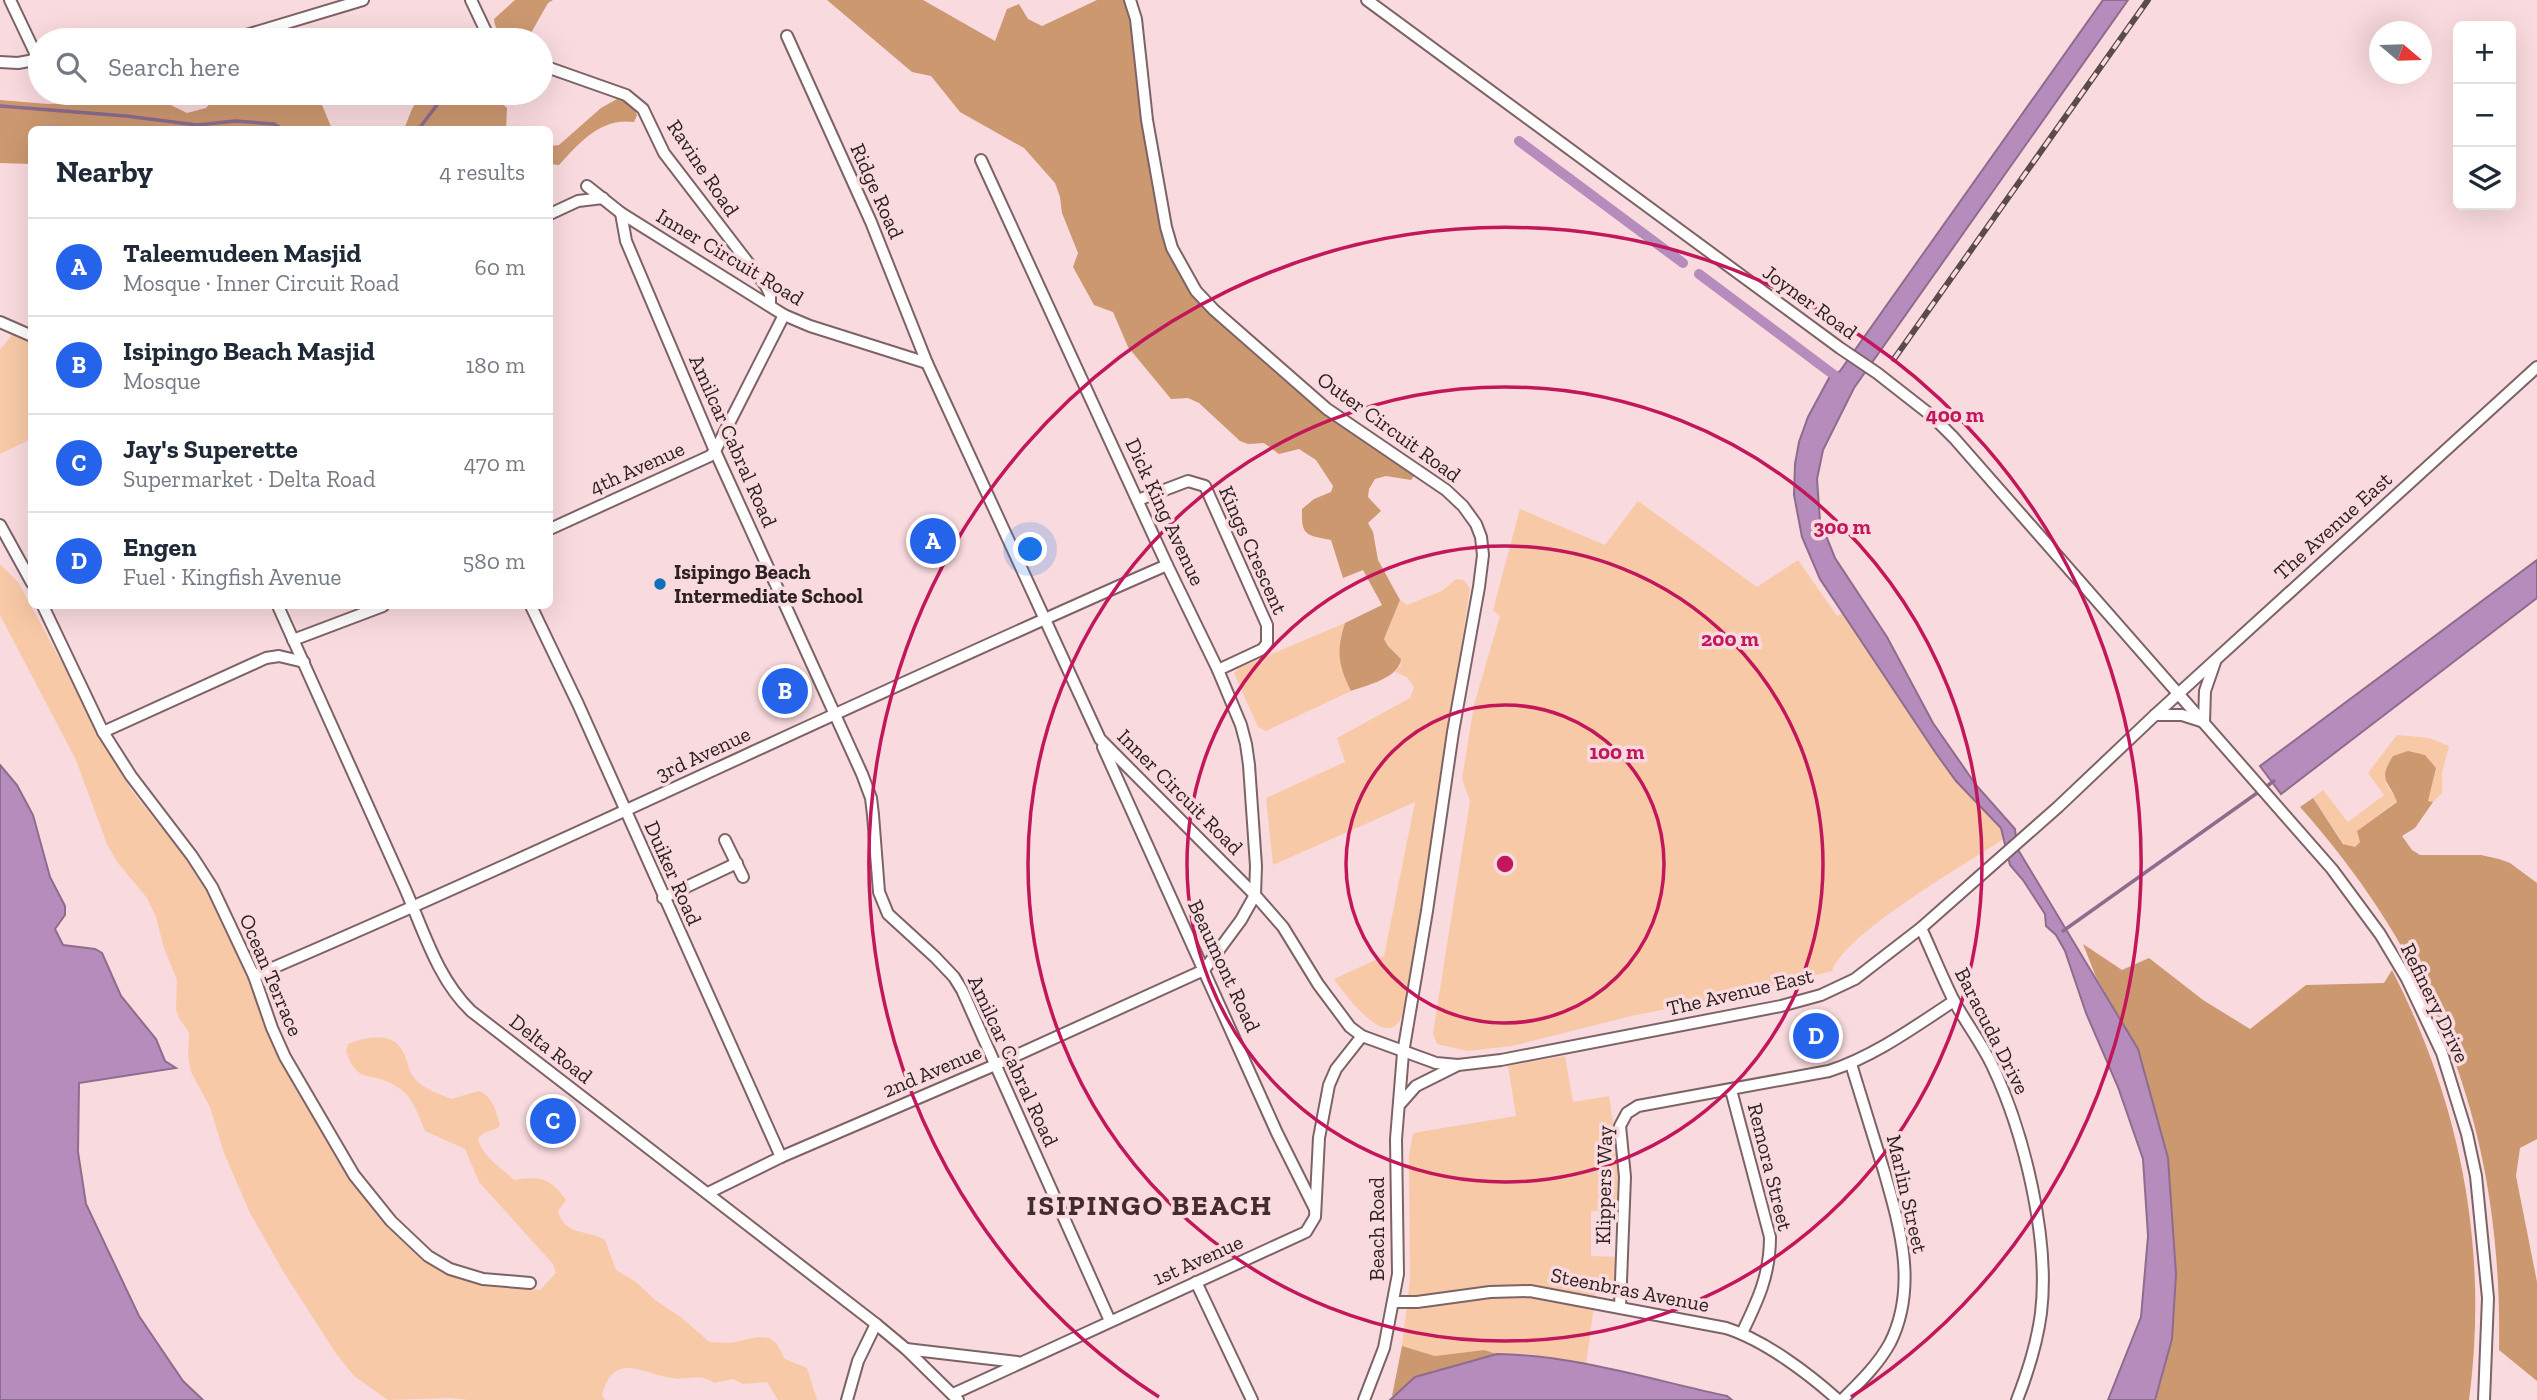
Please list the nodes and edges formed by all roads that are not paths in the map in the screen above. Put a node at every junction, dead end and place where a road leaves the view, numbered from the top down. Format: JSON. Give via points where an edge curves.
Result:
{"nodes":[{"id":1,"x":10,"y":0,"type":"edge"},
{"id":2,"x":363,"y":0,"type":"edge"},
{"id":3,"x":471,"y":0,"type":"edge"},
{"id":4,"x":1130,"y":0,"type":"edge"},
{"id":5,"x":1367,"y":0,"type":"edge"},
{"id":6,"x":270,"y":28,"type":"edge"},
{"id":7,"x":484,"y":28,"type":"edge"},
{"id":8,"x":788,"y":36,"type":"dead end"},
{"id":9,"x":28,"y":37,"type":"edge"},
{"id":10,"x":28,"y":61,"type":"edge"},
{"id":11,"x":0,"y":62,"type":"edge"},
{"id":12,"x":553,"y":69,"type":"edge"},
{"id":13,"x":981,"y":160,"type":"dead end"},
{"id":14,"x":587,"y":186,"type":"dead end"},
{"id":15,"x":603,"y":198,"type":"junction"},
{"id":16,"x":553,"y":213,"type":"edge"},
{"id":17,"x":621,"y":213,"type":"junction"},
{"id":18,"x":770,"y":306,"type":"junction"},
{"id":19,"x":784,"y":314,"type":"junction"},
{"id":20,"x":0,"y":321,"type":"edge"},
{"id":21,"x":28,"y":335,"type":"edge"},
{"id":22,"x":927,"y":363,"type":"junction"},
{"id":23,"x":2537,"y":367,"type":"edge"},
{"id":24,"x":715,"y":451,"type":"junction"},
{"id":25,"x":1138,"y":500,"type":"junction"},
{"id":26,"x":0,"y":525,"type":"edge"},
{"id":27,"x":553,"y":528,"type":"edge"},
{"id":28,"x":1167,"y":565,"type":"junction"},
{"id":29,"x":28,"y":576,"type":"edge"},
{"id":30,"x":44,"y":609,"type":"edge"},
{"id":31,"x":279,"y":609,"type":"edge"},
{"id":32,"x":375,"y":609,"type":"edge"},
{"id":33,"x":532,"y":609,"type":"edge"},
{"id":34,"x":1044,"y":619,"type":"junction"},
{"id":35,"x":293,"y":640,"type":"junction"},
{"id":36,"x":2217,"y":659,"type":"junction"},
{"id":37,"x":304,"y":662,"type":"junction"},
{"id":38,"x":1218,"y":670,"type":"junction"},
{"id":39,"x":2178,"y":694,"type":"junction"},
{"id":40,"x":834,"y":715,"type":"junction"},
{"id":41,"x":2155,"y":715,"type":"junction"},
{"id":42,"x":2204,"y":722,"type":"junction"},
{"id":43,"x":103,"y":732,"type":"junction"},
{"id":44,"x":1100,"y":738,"type":"junction"},
{"id":45,"x":625,"y":811,"type":"junction"},
{"id":46,"x":726,"y":840,"type":"dead end"},
{"id":47,"x":737,"y":863,"type":"junction"},
{"id":48,"x":743,"y":877,"type":"dead end"},
{"id":49,"x":1255,"y":895,"type":"junction"},
{"id":50,"x":663,"y":898,"type":"junction"},
{"id":51,"x":414,"y":908,"type":"junction"},
{"id":52,"x":1921,"y":928,"type":"junction"},
{"id":53,"x":1204,"y":970,"type":"junction"},
{"id":54,"x":254,"y":976,"type":"junction"},
{"id":55,"x":1954,"y":1001,"type":"junction"},
{"id":56,"x":1362,"y":1036,"type":"junction"},
{"id":57,"x":1404,"y":1053,"type":"junction"},
{"id":58,"x":1851,"y":1064,"type":"junction"},
{"id":59,"x":995,"y":1065,"type":"junction"},
{"id":60,"x":1458,"y":1065,"type":"junction"},
{"id":61,"x":1731,"y":1090,"type":"junction"},
{"id":62,"x":1400,"y":1105,"type":"junction"},
{"id":63,"x":781,"y":1157,"type":"junction"},
{"id":64,"x":708,"y":1192,"type":"junction"},
{"id":65,"x":1315,"y":1209,"type":"junction"},
{"id":66,"x":1196,"y":1282,"type":"junction"},
{"id":67,"x":530,"y":1283,"type":"dead end"},
{"id":68,"x":1394,"y":1302,"type":"junction"},
{"id":69,"x":1620,"y":1307,"type":"junction"},
{"id":70,"x":1110,"y":1321,"type":"junction"},
{"id":71,"x":876,"y":1324,"type":"junction"},
{"id":72,"x":1742,"y":1333,"type":"junction"},
{"id":73,"x":906,"y":1349,"type":"junction"},
{"id":74,"x":1020,"y":1362,"type":"junction"},
{"id":75,"x":956,"y":1397,"type":"edge"},
{"id":76,"x":847,"y":1400,"type":"edge"},
{"id":77,"x":1252,"y":1400,"type":"edge"},
{"id":78,"x":1364,"y":1400,"type":"edge"},
{"id":79,"x":1840,"y":1400,"type":"edge"},
{"id":80,"x":2017,"y":1400,"type":"edge"},
{"id":81,"x":2484,"y":1400,"type":"edge"}],
"edges":[{"from":1,"to":9,"type":"street"},
{"from":2,"to":6,"type":"street"},
{"from":3,"to":7,"type":"street"},
{"from":4,"to":57,"type":"street","name":"Outer Circuit Road","via":[[1166,227],[1196,291],[1327,409],[1446,490],[1463,506],[1481,537],[1479,587]]},
{"from":5,"to":39,"type":"street","name":"Joyner Road","via":[[1932,416]]},
{"from":8,"to":22,"type":"street","name":"Ridge Road","via":[[871,222]]},
{"from":10,"to":11,"type":"street"},
{"from":12,"to":18,"type":"street","name":"Ravine Road","via":[[638,103],[664,153],[766,286]]},
{"from":13,"to":25,"type":"street","name":"Dick King Avenue"},
{"from":14,"to":15,"type":"street","name":"Inner Circuit Road"},
{"from":15,"to":16,"type":"street","via":[[578,201]]},
{"from":15,"to":17,"type":"street","name":"Inner Circuit Road"},
{"from":17,"to":18,"type":"street","name":"Inner Circuit Road"},
{"from":17,"to":24,"type":"street","name":"Amilcar Cabral Road","via":[[626,241]]},
{"from":18,"to":19,"type":"street","name":"Inner Circuit Road"},
{"from":19,"to":22,"type":"street","name":"Inner Circuit Road"},
{"from":19,"to":24,"type":"street","name":"4th Avenue"},
{"from":20,"to":21,"type":"street"},
{"from":22,"to":34,"type":"street","name":"Inner Circuit Road"},
{"from":23,"to":36,"type":"street","name":"The Avenue East"},
{"from":24,"to":27,"type":"street","name":"4th Avenue"},
{"from":24,"to":40,"type":"street","name":"Amilcar Cabral Road"},
{"from":25,"to":28,"type":"street","name":"Dick King Avenue"},
{"from":25,"to":38,"type":"street","name":"Kings Crescent","via":[[1188,481],[1205,486],[1268,635],[1263,649]]},
{"from":26,"to":29,"type":"street"},
{"from":28,"to":34,"type":"street","name":"3rd Avenue"},
{"from":28,"to":38,"type":"street","name":"Dick King Avenue"},
{"from":30,"to":43,"type":"street","name":"Ocean Terrace"},
{"from":31,"to":35,"type":"street","name":"Delta Road"},
{"from":32,"to":35,"type":"street"},
{"from":33,"to":45,"type":"street","name":"Duiker Road"},
{"from":34,"to":40,"type":"street","name":"3rd Avenue"},
{"from":34,"to":44,"type":"street","name":"Inner Circuit Road"},
{"from":35,"to":37,"type":"street","name":"Delta Road"},
{"from":36,"to":39,"type":"street","name":"The Avenue East"},
{"from":36,"to":42,"type":"street","via":[[2205,691]]},
{"from":37,"to":43,"type":"street","via":[[266,658]]},
{"from":37,"to":51,"type":"street","name":"Delta Road"},
{"from":38,"to":49,"type":"street","name":"Dick King Avenue","via":[[1246,744]]},
{"from":39,"to":41,"type":"street","name":"The Avenue East"},
{"from":39,"to":42,"type":"street","name":"Refinery Drive"},
{"from":40,"to":45,"type":"street","name":"3rd Avenue"},
{"from":40,"to":59,"type":"street","name":"Amilcar Cabral Road","via":[[871,798],[882,904],[954,977]]},
{"from":41,"to":42,"type":"street","via":[[2182,715]]},
{"from":41,"to":52,"type":"street","name":"The Avenue East"},
{"from":42,"to":81,"type":"street","name":"Refinery Drive","via":[[2351,892],[2407,979],[2442,1053],[2467,1134],[2477,1188],[2488,1298]]},
{"from":43,"to":54,"type":"street","name":"Ocean Terrace","via":[[204,873]]},
{"from":44,"to":49,"type":"street","name":"Inner Circuit Road"},
{"from":44,"to":53,"type":"street","name":"Beaumont Road"},
{"from":45,"to":50,"type":"street","name":"Duiker Road"},
{"from":45,"to":51,"type":"street","name":"3rd Avenue"},
{"from":46,"to":47,"type":"street"},
{"from":47,"to":48,"type":"street"},
{"from":47,"to":50,"type":"street"},
{"from":49,"to":53,"type":"street","name":"2nd Avenue"},
{"from":49,"to":56,"type":"street","name":"Inner Circuit Road","via":[[1285,930],[1337,1013]]},
{"from":50,"to":63,"type":"street","name":"Duiker Road"},
{"from":51,"to":54,"type":"street","name":"3rd Avenue"},
{"from":51,"to":64,"type":"street","name":"Delta Road","via":[[449,988],[471,1011]]},
{"from":52,"to":55,"type":"street","name":"Baracuda Drive"},
{"from":52,"to":60,"type":"street","name":"The Avenue East","via":[[1855,979],[1821,995]]},
{"from":53,"to":59,"type":"street","name":"2nd Avenue"},
{"from":53,"to":65,"type":"street","name":"Beaumont Road"},
{"from":54,"to":67,"type":"street","name":"Ocean Terrace","via":[[272,1028],[322,1123],[354,1175],[391,1221],[428,1256],[450,1269],[483,1279]]},
{"from":55,"to":58,"type":"street"},
{"from":55,"to":80,"type":"street","name":"Baracuda Drive","via":[[1984,1047],[2006,1097],[2036,1214],[2041,1313],[2035,1351]]},
{"from":56,"to":57,"type":"street","name":"Inner Circuit Road"},
{"from":56,"to":65,"type":"street","name":"1st Avenue","via":[[1329,1084],[1319,1138]]},
{"from":57,"to":60,"type":"street","name":"The Avenue East"},
{"from":57,"to":62,"type":"street","name":"Beach Road"},
{"from":58,"to":61,"type":"street"},
{"from":58,"to":79,"type":"street","name":"Marlin Street","via":[[1902,1238],[1905,1279],[1900,1317],[1889,1344]]},
{"from":59,"to":63,"type":"street","name":"2nd Avenue"},
{"from":59,"to":70,"type":"street","name":"Amilcar Cabral Road"},
{"from":60,"to":62,"type":"street","via":[[1416,1086]]},
{"from":61,"to":69,"type":"street","name":"Klippers Way","via":[[1632,1108],[1623,1119]]},
{"from":61,"to":72,"type":"street","name":"Remora Street","via":[[1770,1237],[1765,1283]]},
{"from":62,"to":68,"type":"street","name":"Beach Road"},
{"from":63,"to":64,"type":"street","name":"2nd Avenue"},
{"from":64,"to":71,"type":"street","name":"Delta Road"},
{"from":65,"to":66,"type":"street","name":"1st Avenue","via":[[1310,1228],[1302,1235]]},
{"from":66,"to":70,"type":"street","name":"1st Avenue"},
{"from":66,"to":77,"type":"street"},
{"from":68,"to":69,"type":"street","name":"Steenbras Avenue","via":[[1514,1291]]},
{"from":68,"to":78,"type":"street","name":"Beach Road","via":[[1384,1348]]},
{"from":69,"to":72,"type":"street","name":"Steenbras Avenue"},
{"from":70,"to":74,"type":"street","name":"1st Avenue"},
{"from":71,"to":73,"type":"street","name":"Delta Road"},
{"from":71,"to":76,"type":"street","via":[[858,1361]]},
{"from":72,"to":79,"type":"street","name":"Steenbras Avenue"},
{"from":73,"to":74,"type":"street"},
{"from":73,"to":75,"type":"street","name":"Delta Road"},
{"from":74,"to":75,"type":"street","name":"1st Avenue"}]}
